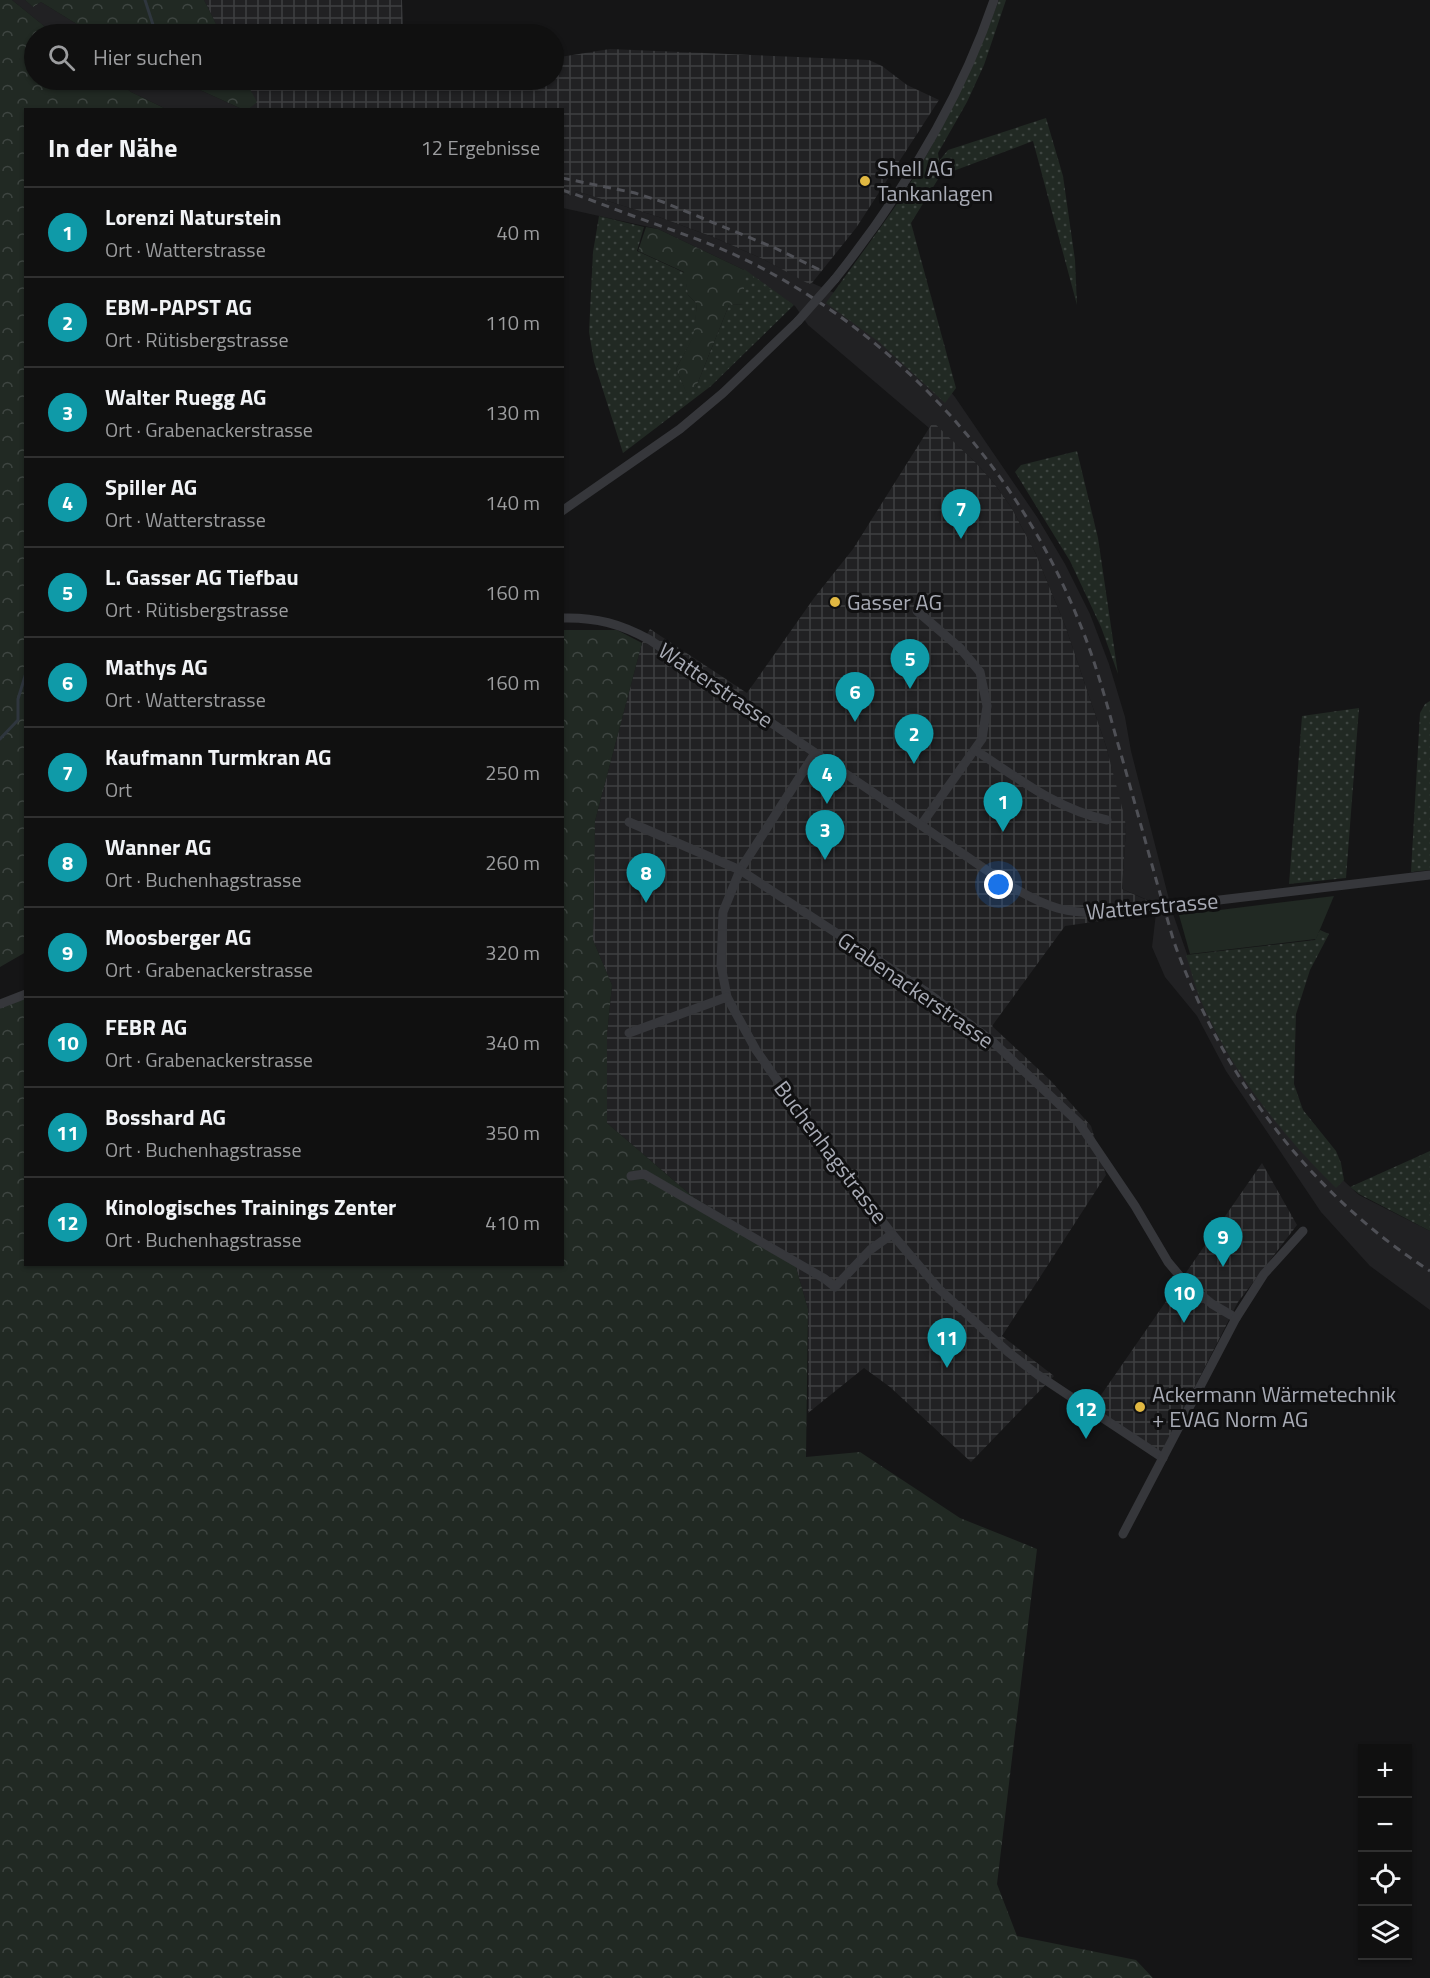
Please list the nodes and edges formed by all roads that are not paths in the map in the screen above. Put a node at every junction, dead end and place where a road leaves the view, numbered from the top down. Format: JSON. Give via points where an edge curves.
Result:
{"nodes":[{"id":1,"x":994,"y":0,"type":"edge"},
{"id":2,"x":564,"y":510,"type":"edge"},
{"id":3,"x":917,"y":611,"type":"dead end"},
{"id":4,"x":564,"y":618,"type":"edge"},
{"id":5,"x":975,"y":750,"type":"junction"},
{"id":6,"x":815,"y":753,"type":"junction"},
{"id":7,"x":1107,"y":820,"type":"dead end"},
{"id":8,"x":629,"y":822,"type":"dead end"},
{"id":9,"x":921,"y":825,"type":"junction"},
{"id":10,"x":740,"y":870,"type":"junction"},
{"id":11,"x":1430,"y":875,"type":"edge"},
{"id":12,"x":24,"y":995,"type":"edge"},
{"id":13,"x":727,"y":997,"type":"junction"},
{"id":14,"x":0,"y":1004,"type":"edge"},
{"id":15,"x":629,"y":1033,"type":"dead end"},
{"id":16,"x":631,"y":1176,"type":"dead end"},
{"id":17,"x":1304,"y":1231,"type":"dead end"},
{"id":18,"x":892,"y":1234,"type":"junction"},
{"id":19,"x":1236,"y":1318,"type":"junction"},
{"id":20,"x":1163,"y":1458,"type":"junction"},
{"id":21,"x":1124,"y":1534,"type":"dead end"}],
"edges":[{"from":1,"to":2,"type":"street","bridge":true,"via":[[944,114],[907,177],[835,279],[732,386],[680,429]]},
{"from":3,"to":5,"type":"street","via":[[960,648],[980,672],[987,706],[982,739]]},
{"from":4,"to":6,"type":"street","name":"Watterstrasse","via":[[602,620],[633,630]]},
{"from":5,"to":7,"type":"street","via":[[1052,801],[1082,815]]},
{"from":5,"to":9,"type":"street"},
{"from":6,"to":9,"type":"street","name":"Watterstrasse"},
{"from":6,"to":10,"type":"street","name":"Buchenhagstrasse"},
{"from":8,"to":10,"type":"street","name":"Grabenackerstrasse"},
{"from":9,"to":11,"type":"street","name":"Watterstrasse","via":[[1023,894],[1052,908],[1081,914]]},
{"from":10,"to":13,"type":"street","name":"Buchenhagstrasse","via":[[723,912],[721,965]]},
{"from":10,"to":19,"type":"street","name":"Grabenackerstrasse","via":[[928,993],[992,1041],[1079,1123],[1184,1281]]},
{"from":12,"to":14,"type":"street"},
{"from":13,"to":15,"type":"street"},
{"from":13,"to":18,"type":"street","name":"Buchenhagstrasse","via":[[756,1050]]},
{"from":16,"to":18,"type":"street","via":[[644,1174],[835,1287]]},
{"from":17,"to":19,"type":"street","via":[[1264,1274]]},
{"from":18,"to":20,"type":"street","name":"Buchenhagstrasse","via":[[938,1288],[1008,1352]]},
{"from":19,"to":20,"type":"street"},
{"from":20,"to":21,"type":"street"}]}
